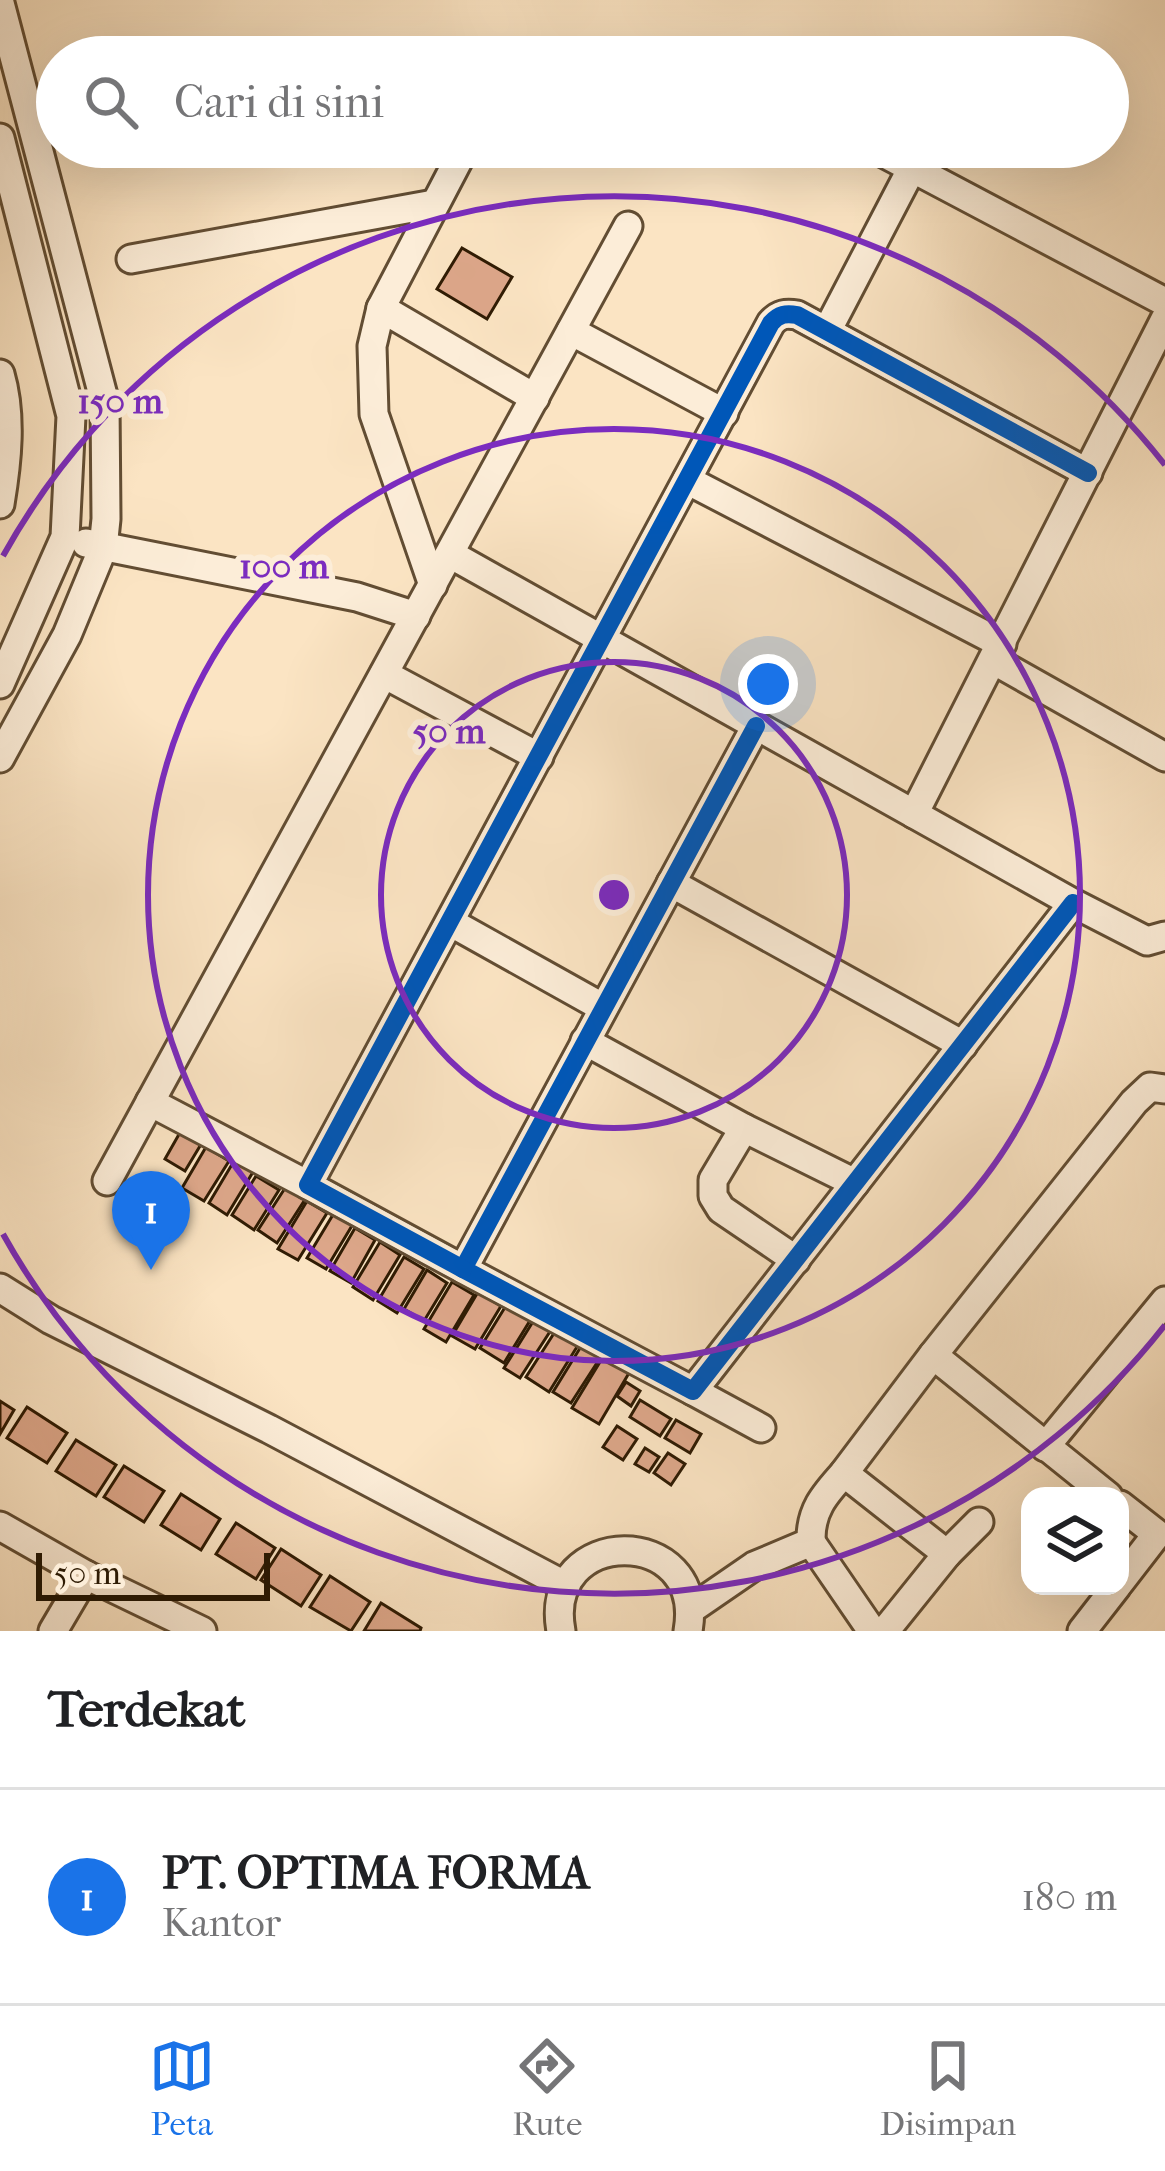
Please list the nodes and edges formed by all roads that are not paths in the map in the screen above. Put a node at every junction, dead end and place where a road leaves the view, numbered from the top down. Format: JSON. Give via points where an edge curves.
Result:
{"nodes":[{"id":1,"x":0,"y":3,"type":"edge"},
{"id":2,"x":0,"y":138,"type":"edge"},
{"id":3,"x":36,"y":140,"type":"edge"},
{"id":4,"x":43,"y":168,"type":"edge"},
{"id":5,"x":453,"y":168,"type":"edge"},
{"id":6,"x":912,"y":168,"type":"joint"},
{"id":7,"x":434,"y":204,"type":"junction"},
{"id":8,"x":628,"y":226,"type":"dead end"},
{"id":9,"x":131,"y":259,"type":"dead end"},
{"id":10,"x":1165,"y":302,"type":"edge"},
{"id":11,"x":381,"y":308,"type":"junction"},
{"id":12,"x":1165,"y":319,"type":"edge"},
{"id":13,"x":827,"y":331,"type":"junction"},
{"id":14,"x":571,"y":332,"type":"junction"},
{"id":15,"x":0,"y":374,"type":"edge"},
{"id":16,"x":535,"y":398,"type":"junction"},
{"id":17,"x":724,"y":413,"type":"junction"},
{"id":18,"x":1088,"y":473,"type":"junction"},
{"id":19,"x":688,"y":480,"type":"junction"},
{"id":20,"x":0,"y":504,"type":"edge"},
{"id":21,"x":65,"y":537,"type":"junction"},
{"id":22,"x":103,"y":548,"type":"junction"},
{"id":23,"x":450,"y":554,"type":"junction"},
{"id":24,"x":433,"y":586,"type":"junction"},
{"id":25,"x":416,"y":616,"type":"junction"},
{"id":26,"x":602,"y":639,"type":"junction"},
{"id":27,"x":998,"y":652,"type":"junction"},
{"id":28,"x":384,"y":674,"type":"junction"},
{"id":29,"x":0,"y":684,"type":"edge"},
{"id":30,"x":756,"y":726,"type":"junction"},
{"id":31,"x":539,"y":757,"type":"junction"},
{"id":32,"x":1165,"y":757,"type":"edge"},
{"id":33,"x":0,"y":758,"type":"edge"},
{"id":34,"x":914,"y":814,"type":"junction"},
{"id":35,"x":671,"y":883,"type":"junction"},
{"id":36,"x":1073,"y":903,"type":"junction"},
{"id":37,"x":450,"y":922,"type":"junction"},
{"id":38,"x":1165,"y":936,"type":"edge"},
{"id":39,"x":602,"y":1007,"type":"junction"},
{"id":40,"x":585,"y":1041,"type":"junction"},
{"id":41,"x":963,"y":1045,"type":"junction"},
{"id":42,"x":1165,"y":1089,"type":"edge"},
{"id":43,"x":150,"y":1102,"type":"junction"},
{"id":44,"x":744,"y":1128,"type":"junction"},
{"id":45,"x":106,"y":1181,"type":"dead end"},
{"id":46,"x":855,"y":1183,"type":"junction"},
{"id":47,"x":308,"y":1186,"type":"junction"},
{"id":48,"x":796,"y":1260,"type":"junction"},
{"id":49,"x":463,"y":1269,"type":"junction"},
{"id":50,"x":0,"y":1288,"type":"edge"},
{"id":51,"x":1165,"y":1301,"type":"edge"},
{"id":52,"x":933,"y":1355,"type":"junction"},
{"id":53,"x":693,"y":1391,"type":"junction"},
{"id":54,"x":761,"y":1427,"type":"dead end"},
{"id":55,"x":1045,"y":1447,"type":"junction"},
{"id":56,"x":844,"y":1473,"type":"junction"},
{"id":57,"x":1096,"y":1487,"type":"edge"},
{"id":58,"x":1129,"y":1511,"type":"edge"},
{"id":59,"x":979,"y":1522,"type":"dead end"},
{"id":60,"x":0,"y":1526,"type":"edge"},
{"id":61,"x":1162,"y":1533,"type":"edge"},
{"id":62,"x":812,"y":1542,"type":"junction"},
{"id":63,"x":947,"y":1554,"type":"junction"},
{"id":64,"x":1129,"y":1571,"type":"edge"},
{"id":65,"x":86,"y":1574,"type":"junction"},
{"id":66,"x":566,"y":1586,"type":"junction"},
{"id":67,"x":1110,"y":1595,"type":"edge"},
{"id":68,"x":689,"y":1621,"type":"edge"},
{"id":69,"x":53,"y":1631,"type":"edge"},
{"id":70,"x":202,"y":1631,"type":"edge"},
{"id":71,"x":561,"y":1631,"type":"edge"},
{"id":72,"x":872,"y":1631,"type":"edge"},
{"id":73,"x":885,"y":1631,"type":"edge"},
{"id":74,"x":1082,"y":1631,"type":"edge"}],
"edges":[{"from":1,"to":3,"type":"street"},
{"from":2,"to":21,"type":"street","via":[[71,416]]},
{"from":4,"to":22,"type":"street","via":[[105,403]]},
{"from":5,"to":7,"type":"street"},
{"from":6,"to":10,"type":"street"},
{"from":6,"to":13,"type":"street"},
{"from":7,"to":9,"type":"street"},
{"from":7,"to":11,"type":"street"},
{"from":8,"to":14,"type":"street"},
{"from":11,"to":16,"type":"street"},
{"from":11,"to":24,"type":"street","via":[[372,346],[374,414]]},
{"from":12,"to":18,"type":"street"},
{"from":13,"to":17,"type":"street","via":[[797,315],[777,316]]},
{"from":13,"to":18,"type":"street"},
{"from":14,"to":16,"type":"street"},
{"from":14,"to":17,"type":"street"},
{"from":15,"to":20,"type":"street","via":[[7,395]]},
{"from":16,"to":23,"type":"street"},
{"from":17,"to":19,"type":"street"},
{"from":18,"to":27,"type":"street"},
{"from":19,"to":26,"type":"street"},
{"from":19,"to":27,"type":"street"},
{"from":21,"to":22,"type":"street"},
{"from":21,"to":29,"type":"street"},
{"from":22,"to":25,"type":"street","via":[[357,597]]},
{"from":22,"to":33,"type":"street"},
{"from":23,"to":24,"type":"street"},
{"from":23,"to":26,"type":"street"},
{"from":24,"to":25,"type":"street"},
{"from":25,"to":28,"type":"street"},
{"from":26,"to":30,"type":"street"},
{"from":26,"to":31,"type":"street"},
{"from":27,"to":32,"type":"street"},
{"from":27,"to":34,"type":"street"},
{"from":28,"to":31,"type":"street"},
{"from":28,"to":43,"type":"street"},
{"from":30,"to":34,"type":"street"},
{"from":30,"to":35,"type":"street"},
{"from":31,"to":37,"type":"street"},
{"from":34,"to":36,"type":"street"},
{"from":35,"to":39,"type":"street"},
{"from":35,"to":41,"type":"street"},
{"from":36,"to":38,"type":"street","via":[[1147,941]]},
{"from":36,"to":41,"type":"street"},
{"from":37,"to":39,"type":"street"},
{"from":37,"to":47,"type":"street"},
{"from":39,"to":40,"type":"street"},
{"from":40,"to":44,"type":"street"},
{"from":40,"to":49,"type":"street"},
{"from":41,"to":46,"type":"street"},
{"from":42,"to":52,"type":"street","via":[[1150,1087],[1134,1102]]},
{"from":43,"to":45,"type":"street"},
{"from":43,"to":47,"type":"street"},
{"from":44,"to":46,"type":"street"},
{"from":44,"to":48,"type":"street","via":[[713,1180],[713,1196]]},
{"from":46,"to":48,"type":"street"},
{"from":47,"to":49,"type":"street"},
{"from":48,"to":53,"type":"street"},
{"from":49,"to":53,"type":"street"},
{"from":50,"to":66,"type":"street"},
{"from":51,"to":55,"type":"street"},
{"from":52,"to":55,"type":"street"},
{"from":52,"to":56,"type":"street"},
{"from":53,"to":54,"type":"street"},
{"from":55,"to":57,"type":"street"},
{"from":56,"to":62,"type":"street","via":[[817,1505]]},
{"from":56,"to":63,"type":"street"},
{"from":58,"to":61,"type":"street"},
{"from":59,"to":63,"type":"street"},
{"from":60,"to":65,"type":"street"},
{"from":61,"to":64,"type":"street"},
{"from":62,"to":68,"type":"street","via":[[754,1566]]},
{"from":62,"to":72,"type":"street"},
{"from":63,"to":73,"type":"street"},
{"from":65,"to":69,"type":"street"},
{"from":65,"to":70,"type":"street"},
{"from":66,"to":68,"type":"street","via":[[606,1552],[645,1552],[676,1574]]},
{"from":66,"to":71,"type":"street"},
{"from":67,"to":74,"type":"street"}]}
